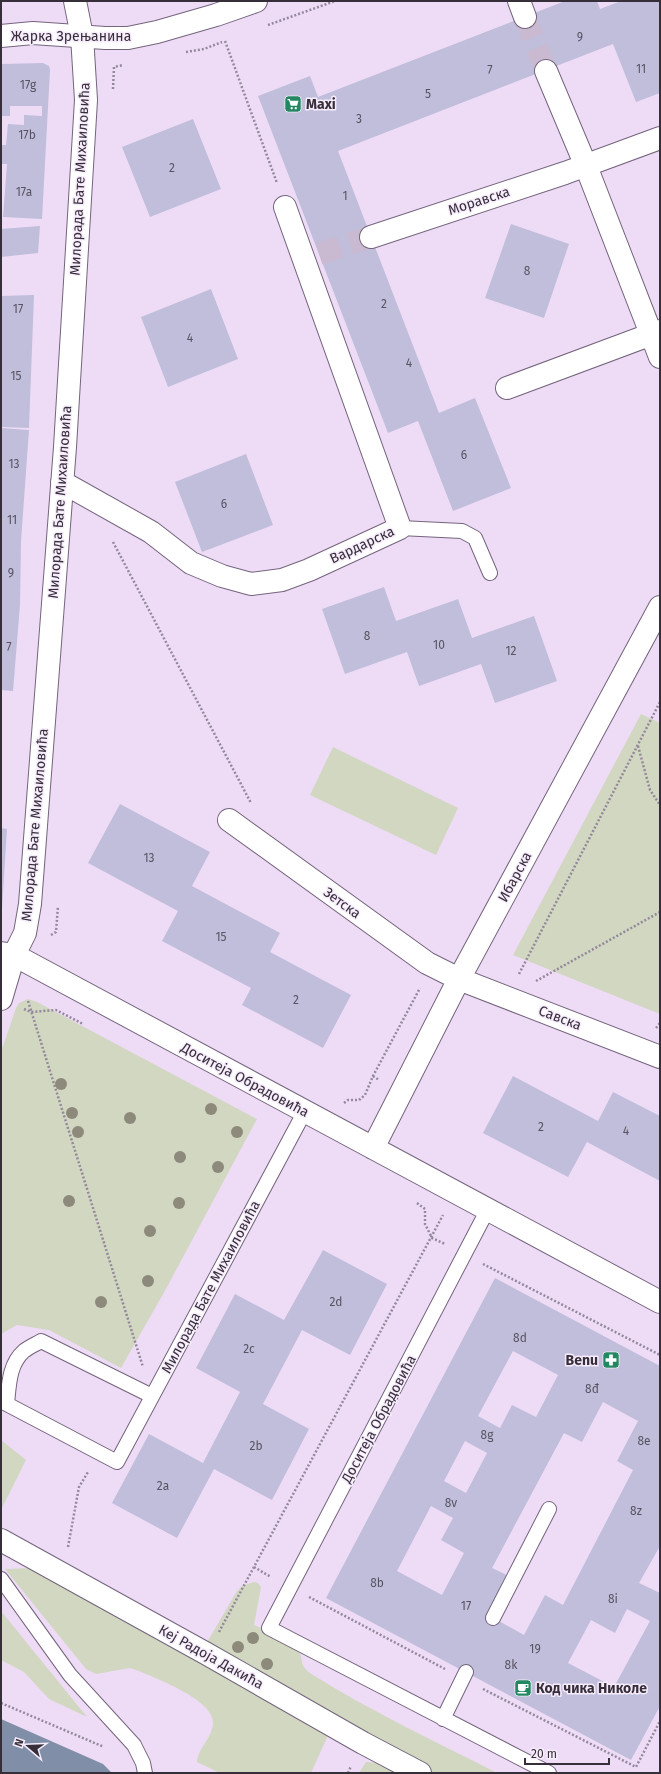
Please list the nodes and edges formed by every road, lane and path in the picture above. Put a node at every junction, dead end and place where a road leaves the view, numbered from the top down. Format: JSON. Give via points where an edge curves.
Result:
{"nodes":[{"id":1,"x":75,"y":1,"type":"edge"},
{"id":2,"x":256,"y":1,"type":"edge"},
{"id":3,"x":335,"y":1,"type":"edge"},
{"id":4,"x":262,"y":28,"type":"dead end"},
{"id":5,"x":1,"y":36,"type":"edge"},
{"id":6,"x":82,"y":36,"type":"junction"},
{"id":7,"x":232,"y":38,"type":"dead end"},
{"id":8,"x":225,"y":41,"type":"junction"},
{"id":9,"x":181,"y":53,"type":"dead end"},
{"id":10,"x":129,"y":64,"type":"dead end"},
{"id":11,"x":546,"y":70,"type":"tunnel mouth"},
{"id":12,"x":113,"y":95,"type":"dead end"},
{"id":13,"x":660,"y":138,"type":"edge"},
{"id":14,"x":586,"y":166,"type":"junction"},
{"id":15,"x":285,"y":207,"type":"joint"},
{"id":16,"x":371,"y":237,"type":"tunnel mouth"},
{"id":17,"x":655,"y":332,"type":"edge"},
{"id":18,"x":660,"y":357,"type":"edge"},
{"id":19,"x":507,"y":388,"type":"dead end"},
{"id":20,"x":62,"y":482,"type":"junction"},
{"id":21,"x":400,"y":528,"type":"junction"},
{"id":22,"x":112,"y":540,"type":"dead end"},
{"id":23,"x":490,"y":573,"type":"dead end"},
{"id":24,"x":660,"y":608,"type":"edge"},
{"id":25,"x":660,"y":702,"type":"edge"},
{"id":26,"x":638,"y":745,"type":"junction"},
{"id":27,"x":660,"y":805,"type":"edge"},
{"id":28,"x":254,"y":808,"type":"dead end"},
{"id":29,"x":229,"y":820,"type":"dead end"},
{"id":30,"x":58,"y":901,"type":"dead end"},
{"id":31,"x":660,"y":912,"type":"edge"},
{"id":32,"x":50,"y":936,"type":"dead end"},
{"id":33,"x":7,"y":954,"type":"edge"},
{"id":34,"x":459,"y":979,"type":"junction"},
{"id":35,"x":420,"y":988,"type":"dead end"},
{"id":36,"x":27,"y":998,"type":"dead end"},
{"id":37,"x":506,"y":998,"type":"junction"},
{"id":38,"x":10,"y":1003,"type":"edge"},
{"id":39,"x":31,"y":1012,"type":"junction"},
{"id":40,"x":84,"y":1024,"type":"dead end"},
{"id":41,"x":660,"y":1057,"type":"edge"},
{"id":42,"x":373,"y":1076,"type":"junction"},
{"id":43,"x":401,"y":1094,"type":"junction"},
{"id":44,"x":305,"y":1111,"type":"junction"},
{"id":45,"x":334,"y":1127,"type":"junction"},
{"id":46,"x":373,"y":1148,"type":"junction"},
{"id":47,"x":456,"y":1192,"type":"junction"},
{"id":48,"x":413,"y":1200,"type":"dead end"},
{"id":49,"x":488,"y":1209,"type":"junction"},
{"id":50,"x":432,"y":1238,"type":"junction"},
{"id":51,"x":464,"y":1255,"type":"junction"},
{"id":52,"x":660,"y":1302,"type":"edge"},
{"id":53,"x":660,"y":1355,"type":"edge"},
{"id":54,"x":152,"y":1396,"type":"junction"},
{"id":55,"x":4,"y":1402,"type":"edge"},
{"id":56,"x":98,"y":1452,"type":"junction"},
{"id":57,"x":549,"y":1509,"type":"dead end"},
{"id":58,"x":1,"y":1540,"type":"edge"},
{"id":59,"x":62,"y":1574,"type":"junction"},
{"id":60,"x":1,"y":1579,"type":"edge"},
{"id":61,"x":493,"y":1618,"type":"dead end"},
{"id":62,"x":207,"y":1654,"type":"junction"},
{"id":63,"x":466,"y":1672,"type":"dead end"},
{"id":64,"x":1,"y":1704,"type":"edge"},
{"id":65,"x":443,"y":1719,"type":"junction"},
{"id":66,"x":660,"y":1721,"type":"edge"},
{"id":67,"x":107,"y":1748,"type":"dead end"},
{"id":68,"x":636,"y":1767,"type":"dead end"},
{"id":69,"x":145,"y":1773,"type":"edge"},
{"id":70,"x":420,"y":1773,"type":"edge"},
{"id":71,"x":549,"y":1773,"type":"edge"}],
"edges":[{"from":1,"to":6,"type":"street","name":"Милорада Бате Михаиловића"},
{"from":2,"to":6,"type":"street","name":"Жарка Зрењанина","via":[[216,15],[128,38]]},
{"from":3,"to":4,"type":"path"},
{"from":5,"to":6,"type":"street","name":"Жарка Зрењанина","via":[[33,33]]},
{"from":6,"to":20,"type":"street","name":"Милорада Бате Михаиловића","via":[[86,100]]},
{"from":7,"to":8,"type":"path"},
{"from":8,"to":9,"type":"path","via":[[204,49]]},
{"from":8,"to":15,"type":"path"},
{"from":10,"to":12,"type":"path","via":[[114,67]]},
{"from":11,"to":14,"type":"street"},
{"from":13,"to":14,"type":"street","name":"Моравска"},
{"from":14,"to":16,"type":"street","name":"Моравска"},
{"from":14,"to":17,"type":"street"},
{"from":15,"to":21,"type":"street","name":"Вардарска","via":[[311,257]]},
{"from":17,"to":18,"type":"street"},
{"from":17,"to":19,"type":"street"},
{"from":20,"to":21,"type":"street","name":"Вардарска","via":[[151,532],[191,563],[222,576],[251,584],[282,580],[309,570]]},
{"from":20,"to":33,"type":"street","name":"Милорада Бате Михаиловића","via":[[30,904],[25,933]]},
{"from":21,"to":23,"type":"lane","via":[[468,533],[475,538]]},
{"from":22,"to":28,"type":"path"},
{"from":24,"to":34,"type":"street","name":"Ибарска"},
{"from":25,"to":26,"type":"path"},
{"from":26,"to":27,"type":"path","via":[[650,790]]},
{"from":26,"to":37,"type":"path"},
{"from":29,"to":34,"type":"street","name":"Зетска","via":[[427,963]]},
{"from":30,"to":32,"type":"path","via":[[56,932]]},
{"from":31,"to":37,"type":"path"},
{"from":33,"to":38,"type":"street","name":"Милорада Бате Михаиловића"},
{"from":33,"to":44,"type":"street","name":"Доситеја Обрадовића"},
{"from":34,"to":37,"type":"street","name":"Савска"},
{"from":34,"to":43,"type":"street","name":"Ибарска"},
{"from":35,"to":42,"type":"path"},
{"from":36,"to":39,"type":"path"},
{"from":37,"to":41,"type":"street","name":"Савска"},
{"from":38,"to":39,"type":"path"},
{"from":39,"to":40,"type":"path","via":[[56,1010]]},
{"from":39,"to":54,"type":"path"},
{"from":42,"to":43,"type":"path"},
{"from":42,"to":45,"type":"path","via":[[363,1098],[348,1100],[343,1104]]},
{"from":43,"to":46,"type":"street","name":"Ибарска"},
{"from":44,"to":45,"type":"street","name":"Доситеја Обрадовића"},
{"from":44,"to":54,"type":"lane","name":"Милорада Бате Михаиловића"},
{"from":45,"to":46,"type":"street","name":"Доситеја Обрадовића"},
{"from":46,"to":47,"type":"street","name":"Доситеја Обрадовића"},
{"from":47,"to":49,"type":"street","name":"Доситеја Обрадовића"},
{"from":47,"to":50,"type":"path"},
{"from":48,"to":50,"type":"path","via":[[425,1209],[426,1224]]},
{"from":49,"to":51,"type":"lane","name":"Доситеја Обрадовића"},
{"from":49,"to":52,"type":"street","name":"Доситеја Обрадовића"},
{"from":50,"to":51,"type":"path"},
{"from":50,"to":62,"type":"path"},
{"from":51,"to":53,"type":"path"},
{"from":51,"to":65,"type":"lane","name":"Доситеја Обрадовића","via":[[269,1628]]},
{"from":54,"to":55,"type":"lane","via":[[41,1341],[24,1351],[15,1363]]},
{"from":54,"to":56,"type":"lane","name":"Милорада Бате Михаиловића","via":[[117,1462]]},
{"from":55,"to":56,"type":"lane"},
{"from":56,"to":59,"type":"path","via":[[79,1487]]},
{"from":57,"to":61,"type":"lane"},
{"from":58,"to":59,"type":"street","name":"Кеј Радоја Дакића"},
{"from":59,"to":62,"type":"street","name":"Кеј Радоја Дакића"},
{"from":60,"to":69,"type":"lane","via":[[70,1675],[134,1745]]},
{"from":62,"to":70,"type":"street","name":"Кеј Радоја Дакића"},
{"from":63,"to":65,"type":"lane"},
{"from":64,"to":67,"type":"path"},
{"from":65,"to":71,"type":"lane"},
{"from":66,"to":68,"type":"path"}]}
